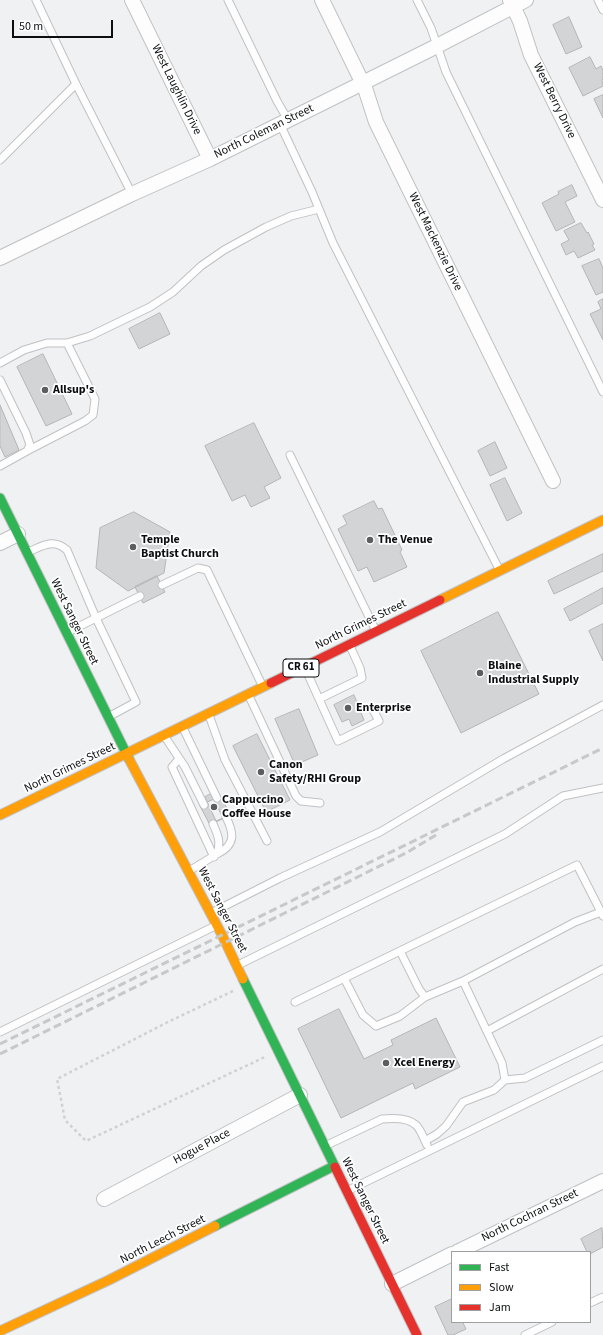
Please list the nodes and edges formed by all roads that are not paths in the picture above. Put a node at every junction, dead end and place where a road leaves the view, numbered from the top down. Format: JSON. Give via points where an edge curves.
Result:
{"nodes":[{"id":1,"x":36,"y":0,"type":"edge"},
{"id":2,"x":132,"y":0,"type":"edge"},
{"id":3,"x":228,"y":0,"type":"edge"},
{"id":4,"x":322,"y":0,"type":"edge"},
{"id":5,"x":417,"y":0,"type":"edge"},
{"id":6,"x":526,"y":0,"type":"edge"},
{"id":7,"x":598,"y":0,"type":"edge"},
{"id":8,"x":511,"y":3,"type":"edge"},
{"id":9,"x":603,"y":10,"type":"edge"},
{"id":10,"x":437,"y":46,"type":"junction"},
{"id":11,"x":362,"y":83,"type":"junction"},
{"id":12,"x":76,"y":84,"type":"junction"},
{"id":13,"x":284,"y":122,"type":"junction"},
{"id":14,"x":210,"y":159,"type":"junction"},
{"id":15,"x":0,"y":160,"type":"edge"},
{"id":16,"x":132,"y":194,"type":"junction"},
{"id":17,"x":603,"y":200,"type":"edge"},
{"id":18,"x":319,"y":209,"type":"junction"},
{"id":19,"x":0,"y":258,"type":"edge"},
{"id":20,"x":67,"y":343,"type":"junction"},
{"id":21,"x":0,"y":363,"type":"edge"},
{"id":22,"x":0,"y":380,"type":"edge"},
{"id":23,"x":603,"y":392,"type":"edge"},
{"id":24,"x":27,"y":451,"type":"junction"},
{"id":25,"x":290,"y":455,"type":"dead end"},
{"id":26,"x":0,"y":466,"type":"edge"},
{"id":27,"x":553,"y":482,"type":"dead end"},
{"id":28,"x":0,"y":498,"type":"edge"},
{"id":29,"x":603,"y":520,"type":"edge"},
{"id":30,"x":18,"y":534,"type":"junction"},
{"id":31,"x":0,"y":543,"type":"edge"},
{"id":32,"x":26,"y":552,"type":"junction"},
{"id":33,"x":500,"y":571,"type":"junction"},
{"id":34,"x":162,"y":585,"type":"dead end"},
{"id":35,"x":140,"y":596,"type":"dead end"},
{"id":36,"x":96,"y":618,"type":"junction"},
{"id":37,"x":376,"y":631,"type":"junction"},
{"id":38,"x":66,"y":633,"type":"junction"},
{"id":39,"x":349,"y":644,"type":"junction"},
{"id":40,"x":304,"y":666,"type":"junction"},
{"id":41,"x":263,"y":686,"type":"junction"},
{"id":42,"x":248,"y":694,"type":"junction"},
{"id":43,"x":319,"y":699,"type":"junction"},
{"id":44,"x":603,"y":706,"type":"edge"},
{"id":45,"x":372,"y":708,"type":"dead end"},
{"id":46,"x":209,"y":713,"type":"junction"},
{"id":47,"x":108,"y":716,"type":"junction"},
{"id":48,"x":182,"y":726,"type":"junction"},
{"id":49,"x":164,"y":735,"type":"junction"},
{"id":50,"x":126,"y":753,"type":"junction"},
{"id":51,"x":179,"y":759,"type":"junction"},
{"id":52,"x":603,"y":788,"type":"edge"},
{"id":53,"x":217,"y":798,"type":"dead end"},
{"id":54,"x":320,"y":803,"type":"dead end"},
{"id":55,"x":204,"y":805,"type":"dead end"},
{"id":56,"x":0,"y":815,"type":"edge"},
{"id":57,"x":226,"y":817,"type":"dead end"},
{"id":58,"x":213,"y":824,"type":"dead end"},
{"id":59,"x":267,"y":841,"type":"dead end"},
{"id":60,"x":216,"y":855,"type":"junction"},
{"id":61,"x":189,"y":871,"type":"junction"},
{"id":62,"x":211,"y":913,"type":"junction"},
{"id":63,"x":602,"y":914,"type":"edge"},
{"id":64,"x":217,"y":925,"type":"junction"},
{"id":65,"x":400,"y":951,"type":"junction"},
{"id":66,"x":237,"y":966,"type":"junction"},
{"id":67,"x":603,"y":970,"type":"edge"},
{"id":68,"x":344,"y":978,"type":"junction"},
{"id":69,"x":463,"y":981,"type":"junction"},
{"id":70,"x":425,"y":997,"type":"junction"},
{"id":71,"x":295,"y":1002,"type":"dead end"},
{"id":72,"x":487,"y":1031,"type":"junction"},
{"id":73,"x":0,"y":1032,"type":"edge"},
{"id":74,"x":603,"y":1040,"type":"edge"},
{"id":75,"x":603,"y":1066,"type":"edge"},
{"id":76,"x":505,"y":1080,"type":"junction"},
{"id":77,"x":300,"y":1095,"type":"junction"},
{"id":78,"x":425,"y":1141,"type":"junction"},
{"id":79,"x":325,"y":1146,"type":"junction"},
{"id":80,"x":431,"y":1150,"type":"junction"},
{"id":81,"x":334,"y":1166,"type":"junction"},
{"id":82,"x":603,"y":1181,"type":"edge"},
{"id":83,"x":347,"y":1191,"type":"junction"},
{"id":84,"x":104,"y":1199,"type":"dead end"},
{"id":85,"x":459,"y":1251,"type":"edge"},
{"id":86,"x":451,"y":1254,"type":"edge"},
{"id":87,"x":392,"y":1284,"type":"junction"},
{"id":88,"x":603,"y":1297,"type":"edge"},
{"id":89,"x":591,"y":1303,"type":"edge"},
{"id":90,"x":550,"y":1323,"type":"edge"},
{"id":91,"x":0,"y":1331,"type":"edge"},
{"id":92,"x":418,"y":1335,"type":"edge"},
{"id":93,"x":525,"y":1335,"type":"edge"}],
"edges":[{"from":1,"to":12,"type":"lane"},
{"from":2,"to":14,"type":"street","name":"West Laughlin Drive"},
{"from":3,"to":13,"type":"lane","via":[[277,100]]},
{"from":4,"to":11,"type":"street","name":"West Mackenzie Drive"},
{"from":5,"to":10,"type":"lane"},
{"from":6,"to":8,"type":"street","name":"North Coleman Street"},
{"from":7,"to":9,"type":"lane"},
{"from":8,"to":10,"type":"street","name":"North Coleman Street"},
{"from":8,"to":17,"type":"street","name":"West Berry Drive","via":[[520,20],[531,55]]},
{"from":10,"to":11,"type":"street","name":"North Coleman Street"},
{"from":10,"to":23,"type":"lane","via":[[450,79]]},
{"from":11,"to":13,"type":"street","name":"North Coleman Street"},
{"from":11,"to":27,"type":"street","name":"West Mackenzie Drive","via":[[376,122]]},
{"from":12,"to":15,"type":"lane"},
{"from":12,"to":16,"type":"lane"},
{"from":13,"to":14,"type":"street","name":"North Coleman Street"},
{"from":13,"to":18,"type":"lane"},
{"from":14,"to":16,"type":"street","name":"North Coleman Street"},
{"from":16,"to":19,"type":"street","name":"North Coleman Street"},
{"from":18,"to":20,"type":"lane","via":[[291,216],[224,250],[173,292],[150,307],[90,336]]},
{"from":18,"to":33,"type":"lane","via":[[333,243]]},
{"from":20,"to":21,"type":"lane","via":[[47,342],[24,350]]},
{"from":20,"to":24,"type":"lane","via":[[95,399],[93,415]]},
{"from":22,"to":24,"type":"lane","via":[[26,433],[30,445]]},
{"from":24,"to":26,"type":"lane"},
{"from":25,"to":37,"type":"lane"},
{"from":28,"to":30,"type":"main road","name":"West Sanger Street"},
{"from":29,"to":33,"type":"main road","name":"North Grimes Street","number":"CR 61"},
{"from":30,"to":31,"type":"street"},
{"from":30,"to":32,"type":"main road","name":"West Sanger Street"},
{"from":32,"to":36,"type":"lane","via":[[50,543],[61,545],[67,550]]},
{"from":32,"to":38,"type":"main road","name":"West Sanger Street"},
{"from":33,"to":37,"type":"main road","name":"North Grimes Street","number":"CR 61"},
{"from":34,"to":41,"type":"lane","via":[[198,568],[207,570]]},
{"from":35,"to":36,"type":"lane"},
{"from":36,"to":38,"type":"lane"},
{"from":36,"to":47,"type":"lane","via":[[136,702]]},
{"from":37,"to":39,"type":"main road","name":"North Grimes Street","number":"CR 61"},
{"from":38,"to":47,"type":"main road","name":"West Sanger Street"},
{"from":39,"to":40,"type":"main road","name":"North Grimes Street","number":"CR 61"},
{"from":39,"to":43,"type":"lane","via":[[362,678]]},
{"from":40,"to":41,"type":"main road","name":"North Grimes Street","number":"CR 61"},
{"from":40,"to":43,"type":"lane"},
{"from":41,"to":42,"type":"main road","name":"North Grimes Street","number":"CR 61"},
{"from":42,"to":46,"type":"main road","name":"North Grimes Street","number":"CR 61"},
{"from":42,"to":54,"type":"lane","via":[[296,796],[301,801]]},
{"from":43,"to":45,"type":"lane","via":[[338,741],[378,721]]},
{"from":44,"to":62,"type":"lane","via":[[503,759],[380,832]]},
{"from":46,"to":48,"type":"main road","name":"North Grimes Street","number":"CR 61"},
{"from":46,"to":59,"type":"lane","via":[[225,760]]},
{"from":47,"to":50,"type":"main road","name":"West Sanger Street"},
{"from":48,"to":49,"type":"main road","name":"North Grimes Street","number":"CR 61"},
{"from":48,"to":53,"type":"lane"},
{"from":49,"to":50,"type":"main road","name":"North Grimes Street","number":"CR 61"},
{"from":49,"to":51,"type":"lane"},
{"from":50,"to":56,"type":"main road","name":"North Grimes Street","number":"CR 61"},
{"from":50,"to":61,"type":"main road","name":"West Sanger Street"},
{"from":51,"to":55,"type":"lane"},
{"from":51,"to":60,"type":"lane","via":[[172,767]]},
{"from":52,"to":66,"type":"lane","via":[[563,796],[505,834]]},
{"from":57,"to":60,"type":"lane","via":[[231,826],[232,836],[224,851]]},
{"from":58,"to":60,"type":"lane","via":[[220,846]]},
{"from":60,"to":61,"type":"lane"},
{"from":61,"to":62,"type":"main road","name":"West Sanger Street"},
{"from":62,"to":64,"type":"main road","name":"West Sanger Street"},
{"from":63,"to":65,"type":"lane","via":[[577,865]]},
{"from":63,"to":69,"type":"lane","via":[[575,922]]},
{"from":64,"to":66,"type":"main road","name":"West Sanger Street"},
{"from":64,"to":73,"type":"lane"},
{"from":65,"to":68,"type":"lane"},
{"from":65,"to":70,"type":"lane"},
{"from":66,"to":77,"type":"main road","name":"West Sanger Street"},
{"from":67,"to":72,"type":"lane"},
{"from":68,"to":70,"type":"lane","via":[[363,1015],[376,1026],[400,1016]]},
{"from":68,"to":71,"type":"lane"},
{"from":69,"to":70,"type":"lane"},
{"from":69,"to":72,"type":"lane"},
{"from":72,"to":76,"type":"lane","via":[[502,1063]]},
{"from":74,"to":76,"type":"lane","via":[[525,1078]]},
{"from":75,"to":80,"type":"lane"},
{"from":76,"to":78,"type":"lane","via":[[494,1090],[463,1102],[446,1126]]},
{"from":77,"to":79,"type":"main road","name":"West Sanger Street"},
{"from":77,"to":84,"type":"street","name":"Hogue Place"},
{"from":78,"to":79,"type":"lane","via":[[416,1125],[406,1119],[392,1118],[382,1119]]},
{"from":78,"to":80,"type":"lane"},
{"from":79,"to":81,"type":"main road","name":"West Sanger Street"},
{"from":80,"to":83,"type":"lane"},
{"from":81,"to":83,"type":"main road","name":"West Sanger Street"},
{"from":81,"to":91,"type":"main road","name":"North Leech Street","via":[[109,1280]]},
{"from":82,"to":85,"type":"street","name":"North Cochran Street"},
{"from":83,"to":87,"type":"main road","name":"West Sanger Street"},
{"from":86,"to":87,"type":"street"},
{"from":87,"to":92,"type":"main road","name":"West Sanger Street"},
{"from":88,"to":89,"type":"lane"},
{"from":90,"to":93,"type":"lane"}]}
